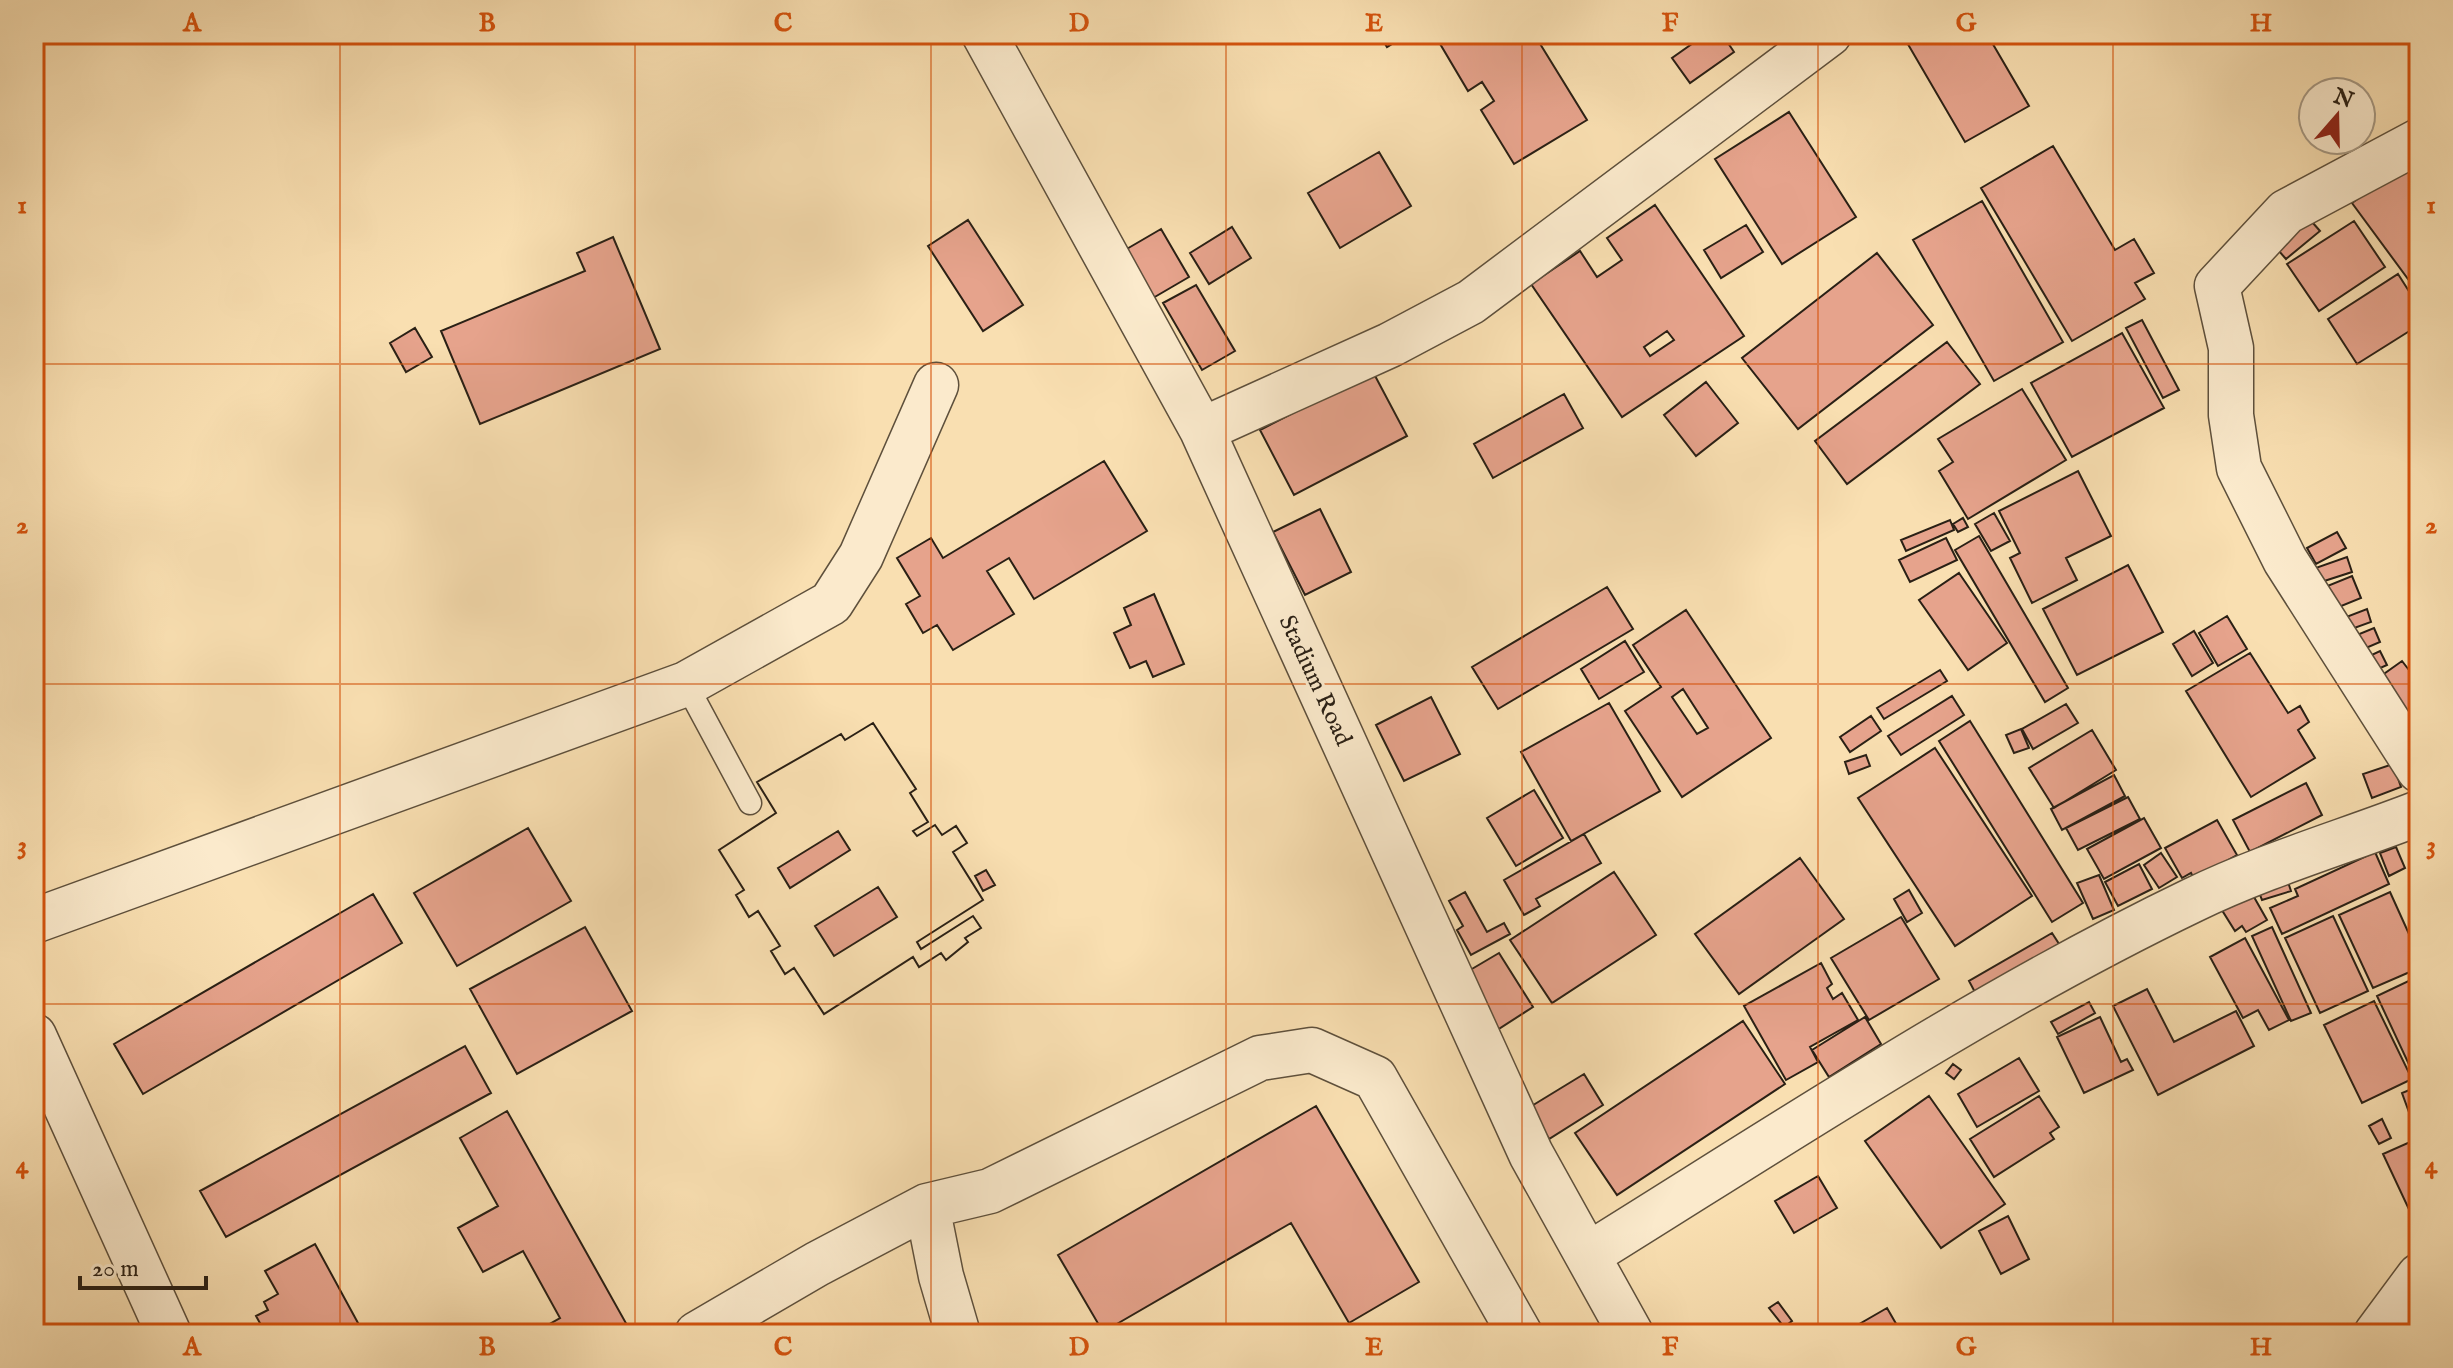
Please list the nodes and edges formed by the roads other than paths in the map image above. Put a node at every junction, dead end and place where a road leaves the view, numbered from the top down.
1 (984, 34) edge
2 (1829, 34) edge
3 (2419, 141) edge
4 (936, 385) dead end
5 (1202, 430) junction
6 (686, 684) junction
7 (2419, 770) edge
8 (750, 803) dead end
9 (2419, 813) edge
10 (34, 921) edge
11 (34, 1036) edge
12 (927, 1206) junction
13 (1588, 1255) junction
14 (2419, 1276) edge
15 (169, 1334) edge
16 (697, 1334) edge
17 (958, 1334) edge
18 (1520, 1334) edge
19 (1631, 1334) edge
20 (2376, 1334) edge

1 - 5 street, Stadium Road
2 - 5 street
3 - 7 street
4 - 6 street
5 - 13 street, Stadium Road
6 - 8 lane
6 - 10 street
9 - 13 street
11 - 15 street
12 - 16 street
12 - 17 street
12 - 18 street
13 - 19 street, Stadium Road
14 - 20 street

